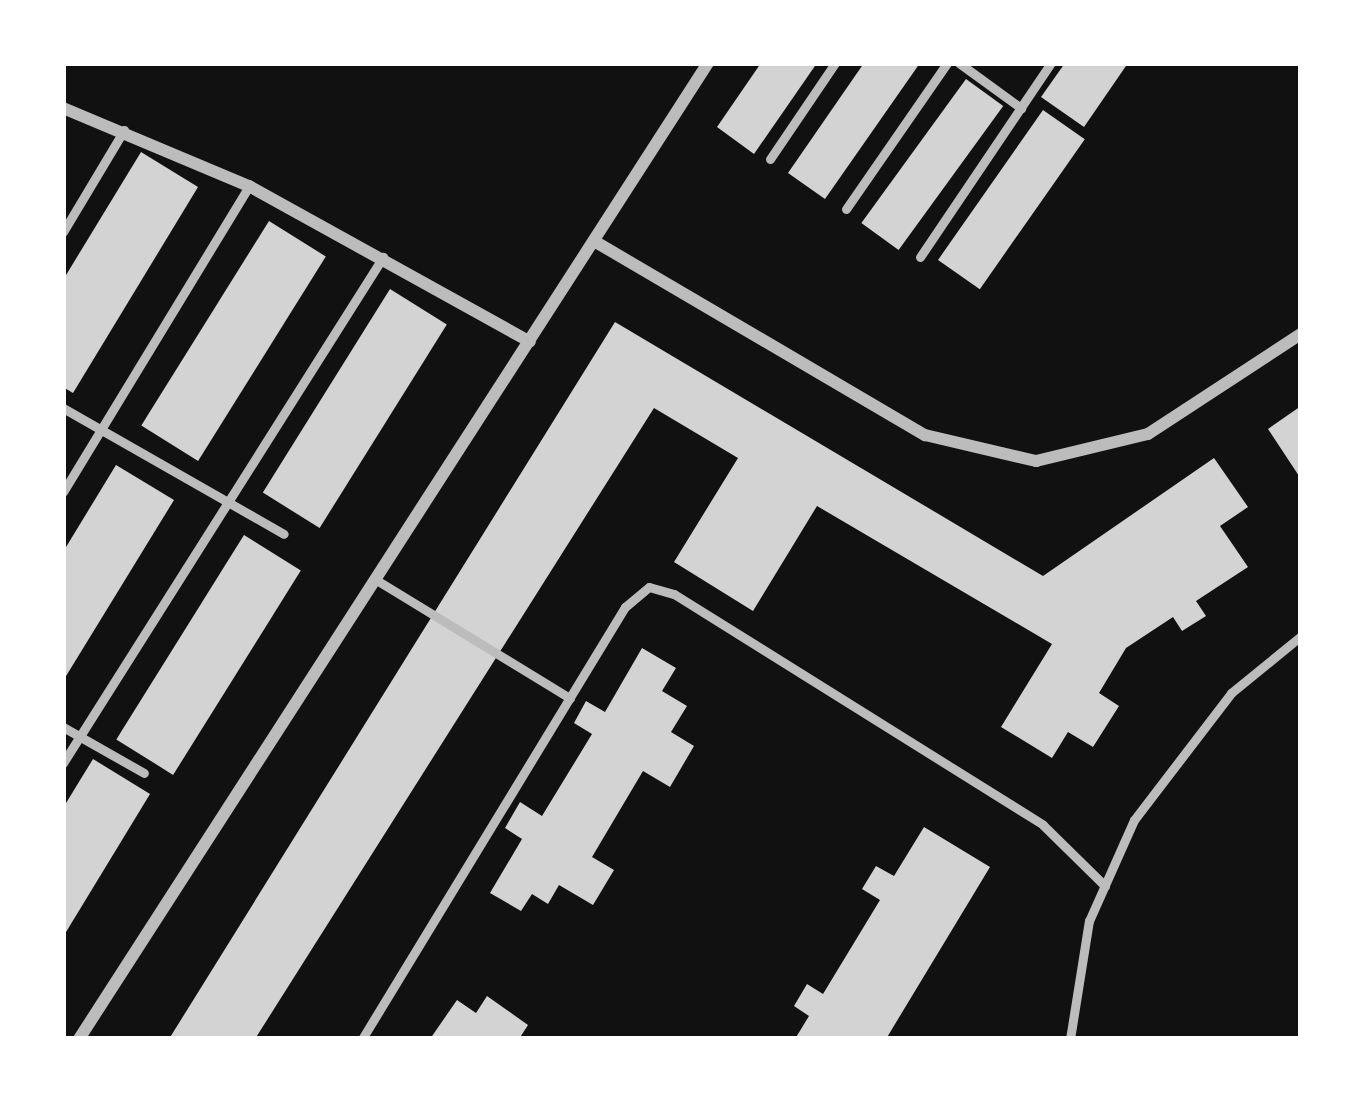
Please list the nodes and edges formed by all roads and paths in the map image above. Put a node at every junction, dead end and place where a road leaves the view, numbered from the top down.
1 (708, 63) edge
2 (835, 63) edge
3 (947, 63) edge
4 (958, 63) edge
5 (1051, 63) edge
6 (63, 108) edge
7 (1021, 108) junction
8 (124, 130) junction
9 (770, 159) dead end
10 (249, 186) junction
11 (846, 209) dead end
12 (63, 232) edge
13 (594, 241) junction
14 (383, 257) junction
15 (920, 257) dead end
16 (1301, 334) edge
17 (530, 342) junction
18 (63, 408) edge
19 (103, 431) junction
20 (63, 492) edge
21 (227, 502) junction
22 (284, 535) dead end
23 (379, 580) junction
24 (1301, 636) edge
25 (570, 698) junction
26 (63, 727) edge
27 (80, 736) junction
28 (63, 763) edge
29 (144, 773) dead end
30 (1105, 886) junction
31 (79, 1039) edge
32 (362, 1039) edge
33 (1070, 1039) edge

1 - 13 street
2 - 9 lane
3 - 11 lane
4 - 7 lane
5 - 7 lane
6 - 8 street
7 - 15 lane
8 - 10 street
8 - 12 lane
10 - 14 street
10 - 19 lane
13 - 16 street
13 - 17 street
14 - 17 street
14 - 21 lane
17 - 23 street
18 - 19 lane
19 - 20 lane
19 - 21 lane
21 - 22 lane
21 - 27 lane
23 - 25 lane
23 - 31 street
24 - 30 lane
25 - 30 lane
25 - 32 lane
26 - 27 lane
27 - 28 lane
27 - 29 lane
30 - 33 lane

